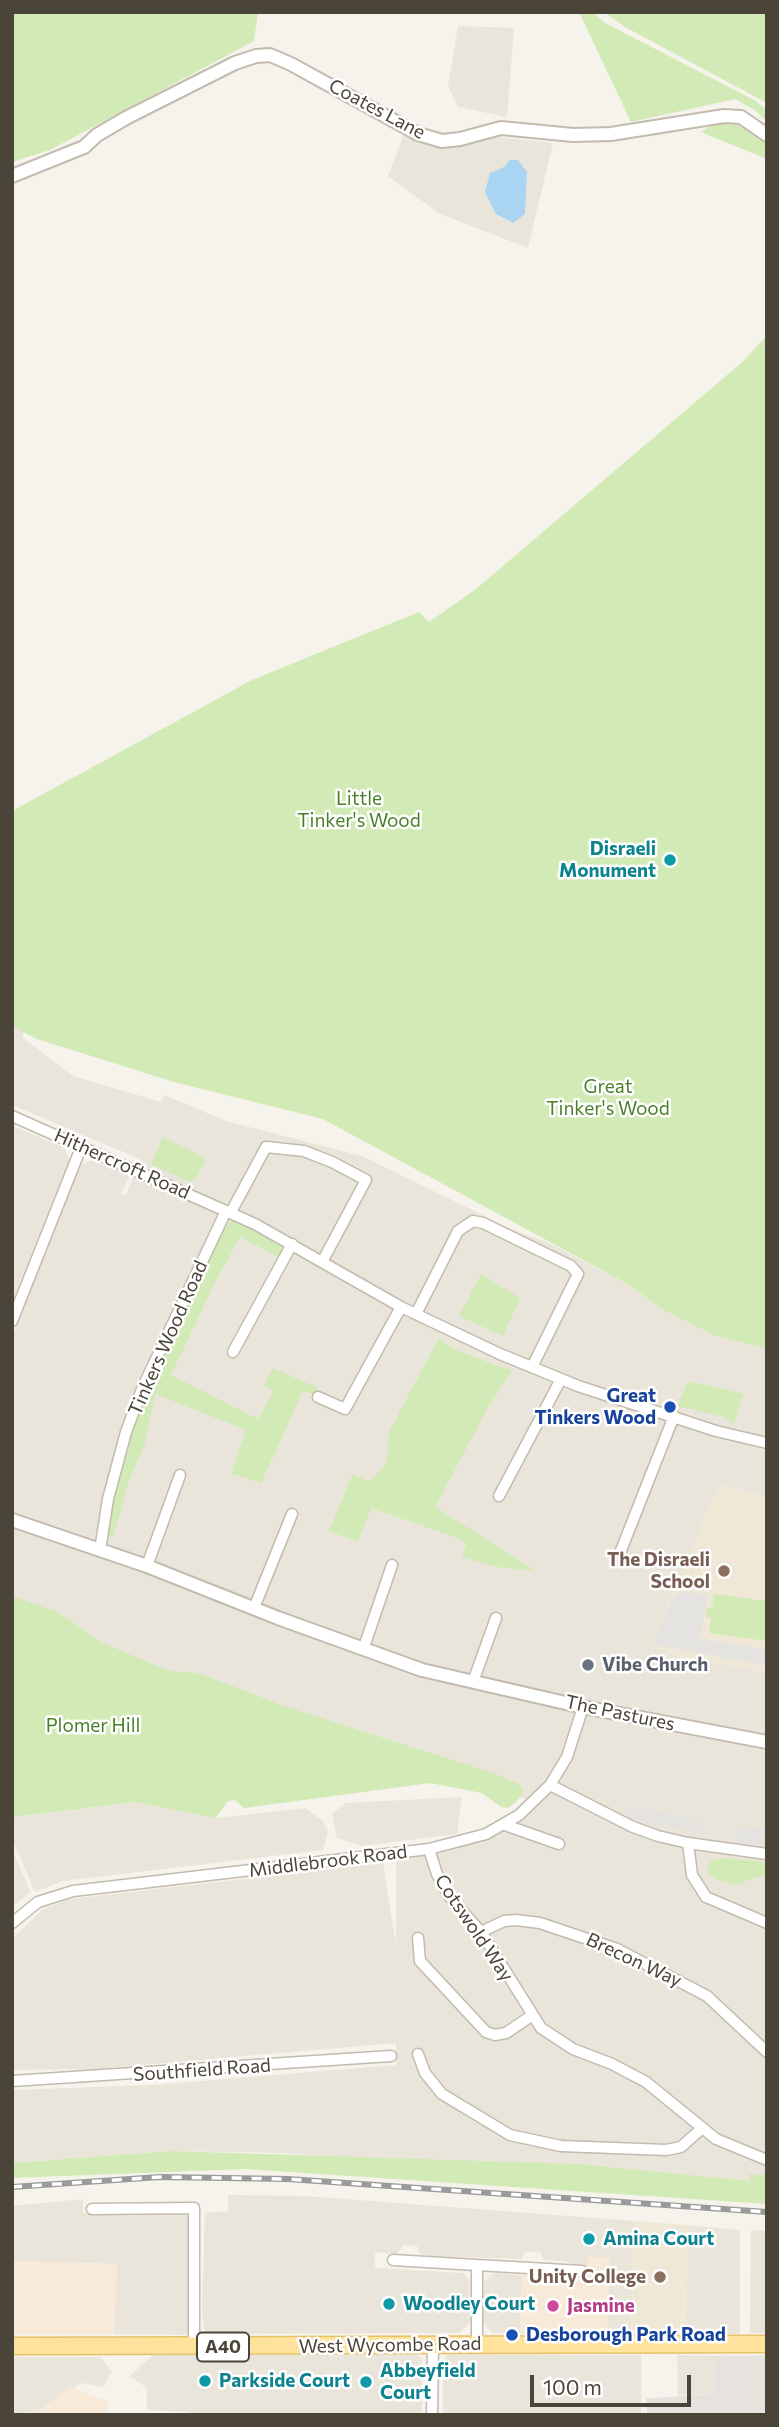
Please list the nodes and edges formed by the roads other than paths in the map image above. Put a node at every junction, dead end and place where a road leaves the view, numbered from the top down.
1 (767, 135) edge
2 (12, 176) edge
3 (12, 1116) edge
4 (82, 1145) junction
5 (229, 1212) junction
6 (292, 1244) junction
7 (322, 1262) junction
8 (401, 1307) junction
9 (416, 1314) junction
10 (12, 1321) edge
11 (233, 1352) dead end
12 (532, 1367) junction
13 (561, 1379) junction
14 (318, 1397) dead end
15 (674, 1416) junction
16 (767, 1443) edge
17 (180, 1475) dead end
18 (499, 1496) dead end
19 (292, 1514) dead end
20 (12, 1520) edge
21 (100, 1550) junction
22 (620, 1553) dead end
23 (392, 1565) dead end
24 (147, 1566) junction
25 (254, 1608) junction
26 (496, 1618) dead end
27 (364, 1647) junction
28 (474, 1679) junction
29 (583, 1707) junction
30 (767, 1742) edge
31 (550, 1785) junction
32 (505, 1825) junction
33 (688, 1843) junction
34 (559, 1844) dead end
35 (429, 1849) junction
36 (767, 1854) edge
37 (12, 1923) edge
38 (767, 1923) edge
39 (481, 1932) junction
40 (418, 1938) dead end
41 (531, 2016) junction
42 (767, 2052) edge
43 (418, 2054) dead end
44 (391, 2056) dead end
45 (12, 2081) edge
46 (700, 2130) junction
47 (767, 2160) edge
48 (92, 2209) dead end
49 (393, 2260) dead end
50 (477, 2265) junction
51 (582, 2271) dead end
52 (433, 2344) junction
53 (477, 2344) junction
54 (767, 2344) edge
55 (12, 2346) edge
56 (194, 2347) junction
57 (432, 2415) edge

1 - 2 street, Coates Lane
3 - 4 street, Hithercroft Road
4 - 5 street, Hithercroft Road
4 - 10 street
5 - 6 street, Hithercroft Road
5 - 7 street
5 - 21 street, Tinkers Wood Road
6 - 7 street, Hithercroft Road
6 - 11 street
7 - 8 street, Hithercroft Road
8 - 9 street, Hithercroft Road
8 - 14 street
9 - 12 street, Hithercroft Road
9 - 12 street
12 - 13 street, Hithercroft Road
13 - 15 street, Hithercroft Road
13 - 18 street
15 - 16 street, Hithercroft Road
15 - 22 street
17 - 24 street
19 - 25 street
20 - 21 street, The Pastures
21 - 24 street, The Pastures
23 - 27 street
24 - 25 street, The Pastures
25 - 27 street, The Pastures
26 - 28 street
27 - 28 street, The Pastures
28 - 29 street, The Pastures
29 - 30 street, The Pastures
29 - 31 street, Middlebrook Road
31 - 32 street, Middlebrook Road
31 - 33 street
32 - 34 street
32 - 35 street, Middlebrook Road
33 - 36 street
33 - 38 street
35 - 37 street, Middlebrook Road
35 - 39 street, Cotswold Way
39 - 41 street, Cotswold Way
39 - 42 street, Brecon Way
40 - 41 street
41 - 46 street, Cotswold Way
43 - 46 street
44 - 45 street, Southfield Road
46 - 47 street, Cotswold Way
48 - 56 street
49 - 50 street
50 - 51 street
50 - 53 street
52 - 53 main road, West Wycombe Road / A40
52 - 56 main road, West Wycombe Road / A40
52 - 57 street
53 - 54 main road, West Wycombe Road / A40
55 - 56 main road, West Wycombe Road / A40

